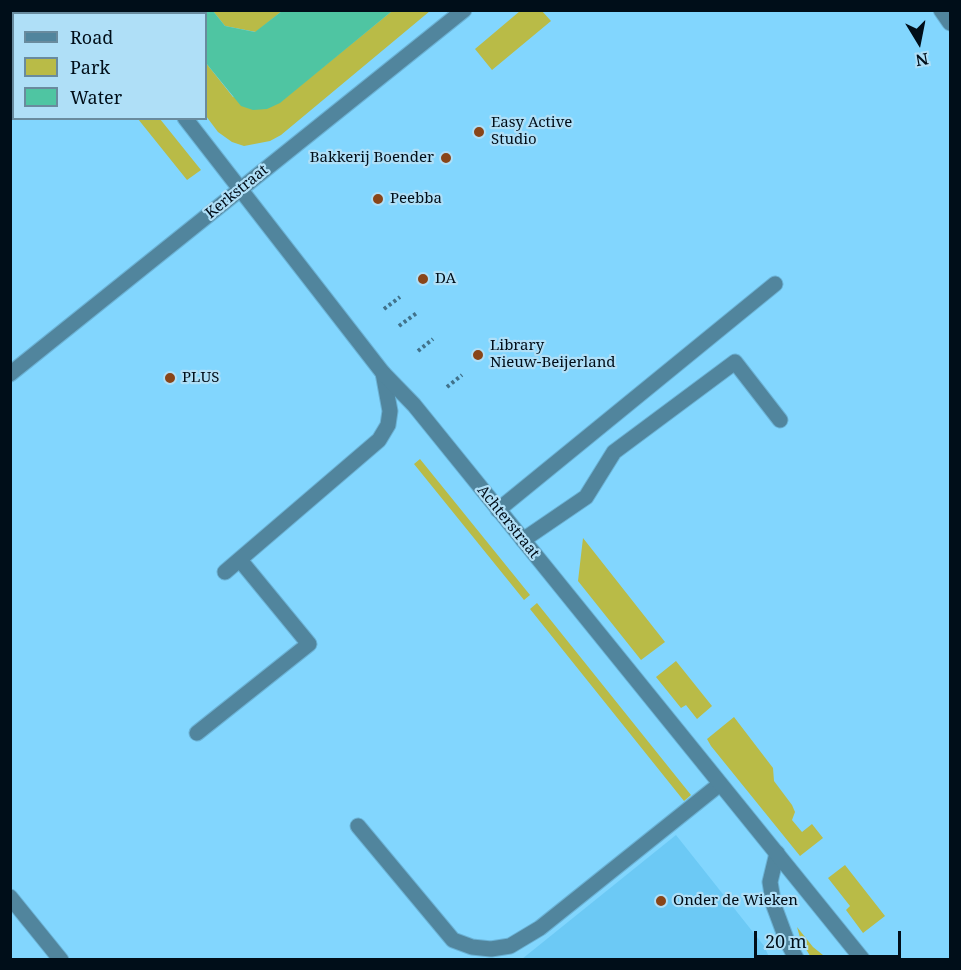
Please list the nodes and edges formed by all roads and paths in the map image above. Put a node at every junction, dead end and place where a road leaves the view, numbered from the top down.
1 (464, 10) edge
2 (941, 10) edge
3 (951, 23) edge
4 (187, 120) edge
5 (240, 190) junction
6 (775, 284) dead end
7 (400, 297) dead end
8 (384, 309) dead end
9 (418, 312) dead end
10 (399, 326) dead end
11 (433, 339) dead end
12 (418, 351) dead end
13 (383, 373) junction
14 (10, 374) edge
15 (462, 375) dead end
16 (447, 387) dead end
17 (780, 420) dead end
18 (498, 510) junction
19 (523, 540) junction
20 (240, 560) junction
21 (225, 572) dead end
22 (197, 733) dead end
23 (720, 784) junction
24 (358, 826) dead end
25 (777, 853) junction
26 (10, 897) edge
27 (61, 960) edge
28 (797, 960) edge
29 (863, 960) edge

1 - 5 street, Kerkstraat
2 - 3 street
4 - 5 street, Achterstraat
5 - 13 street, Achterstraat
5 - 14 street, Kerkstraat
6 - 18 street
7 - 8 path
9 - 10 path
11 - 12 path
13 - 18 street, Achterstraat
13 - 20 street
15 - 16 path
17 - 19 street
18 - 19 street, Achterstraat
19 - 23 street, Achterstraat
20 - 21 street
20 - 22 street
23 - 24 street
23 - 25 street, Achterstraat
25 - 28 street
25 - 29 street, Achterstraat
26 - 27 street

